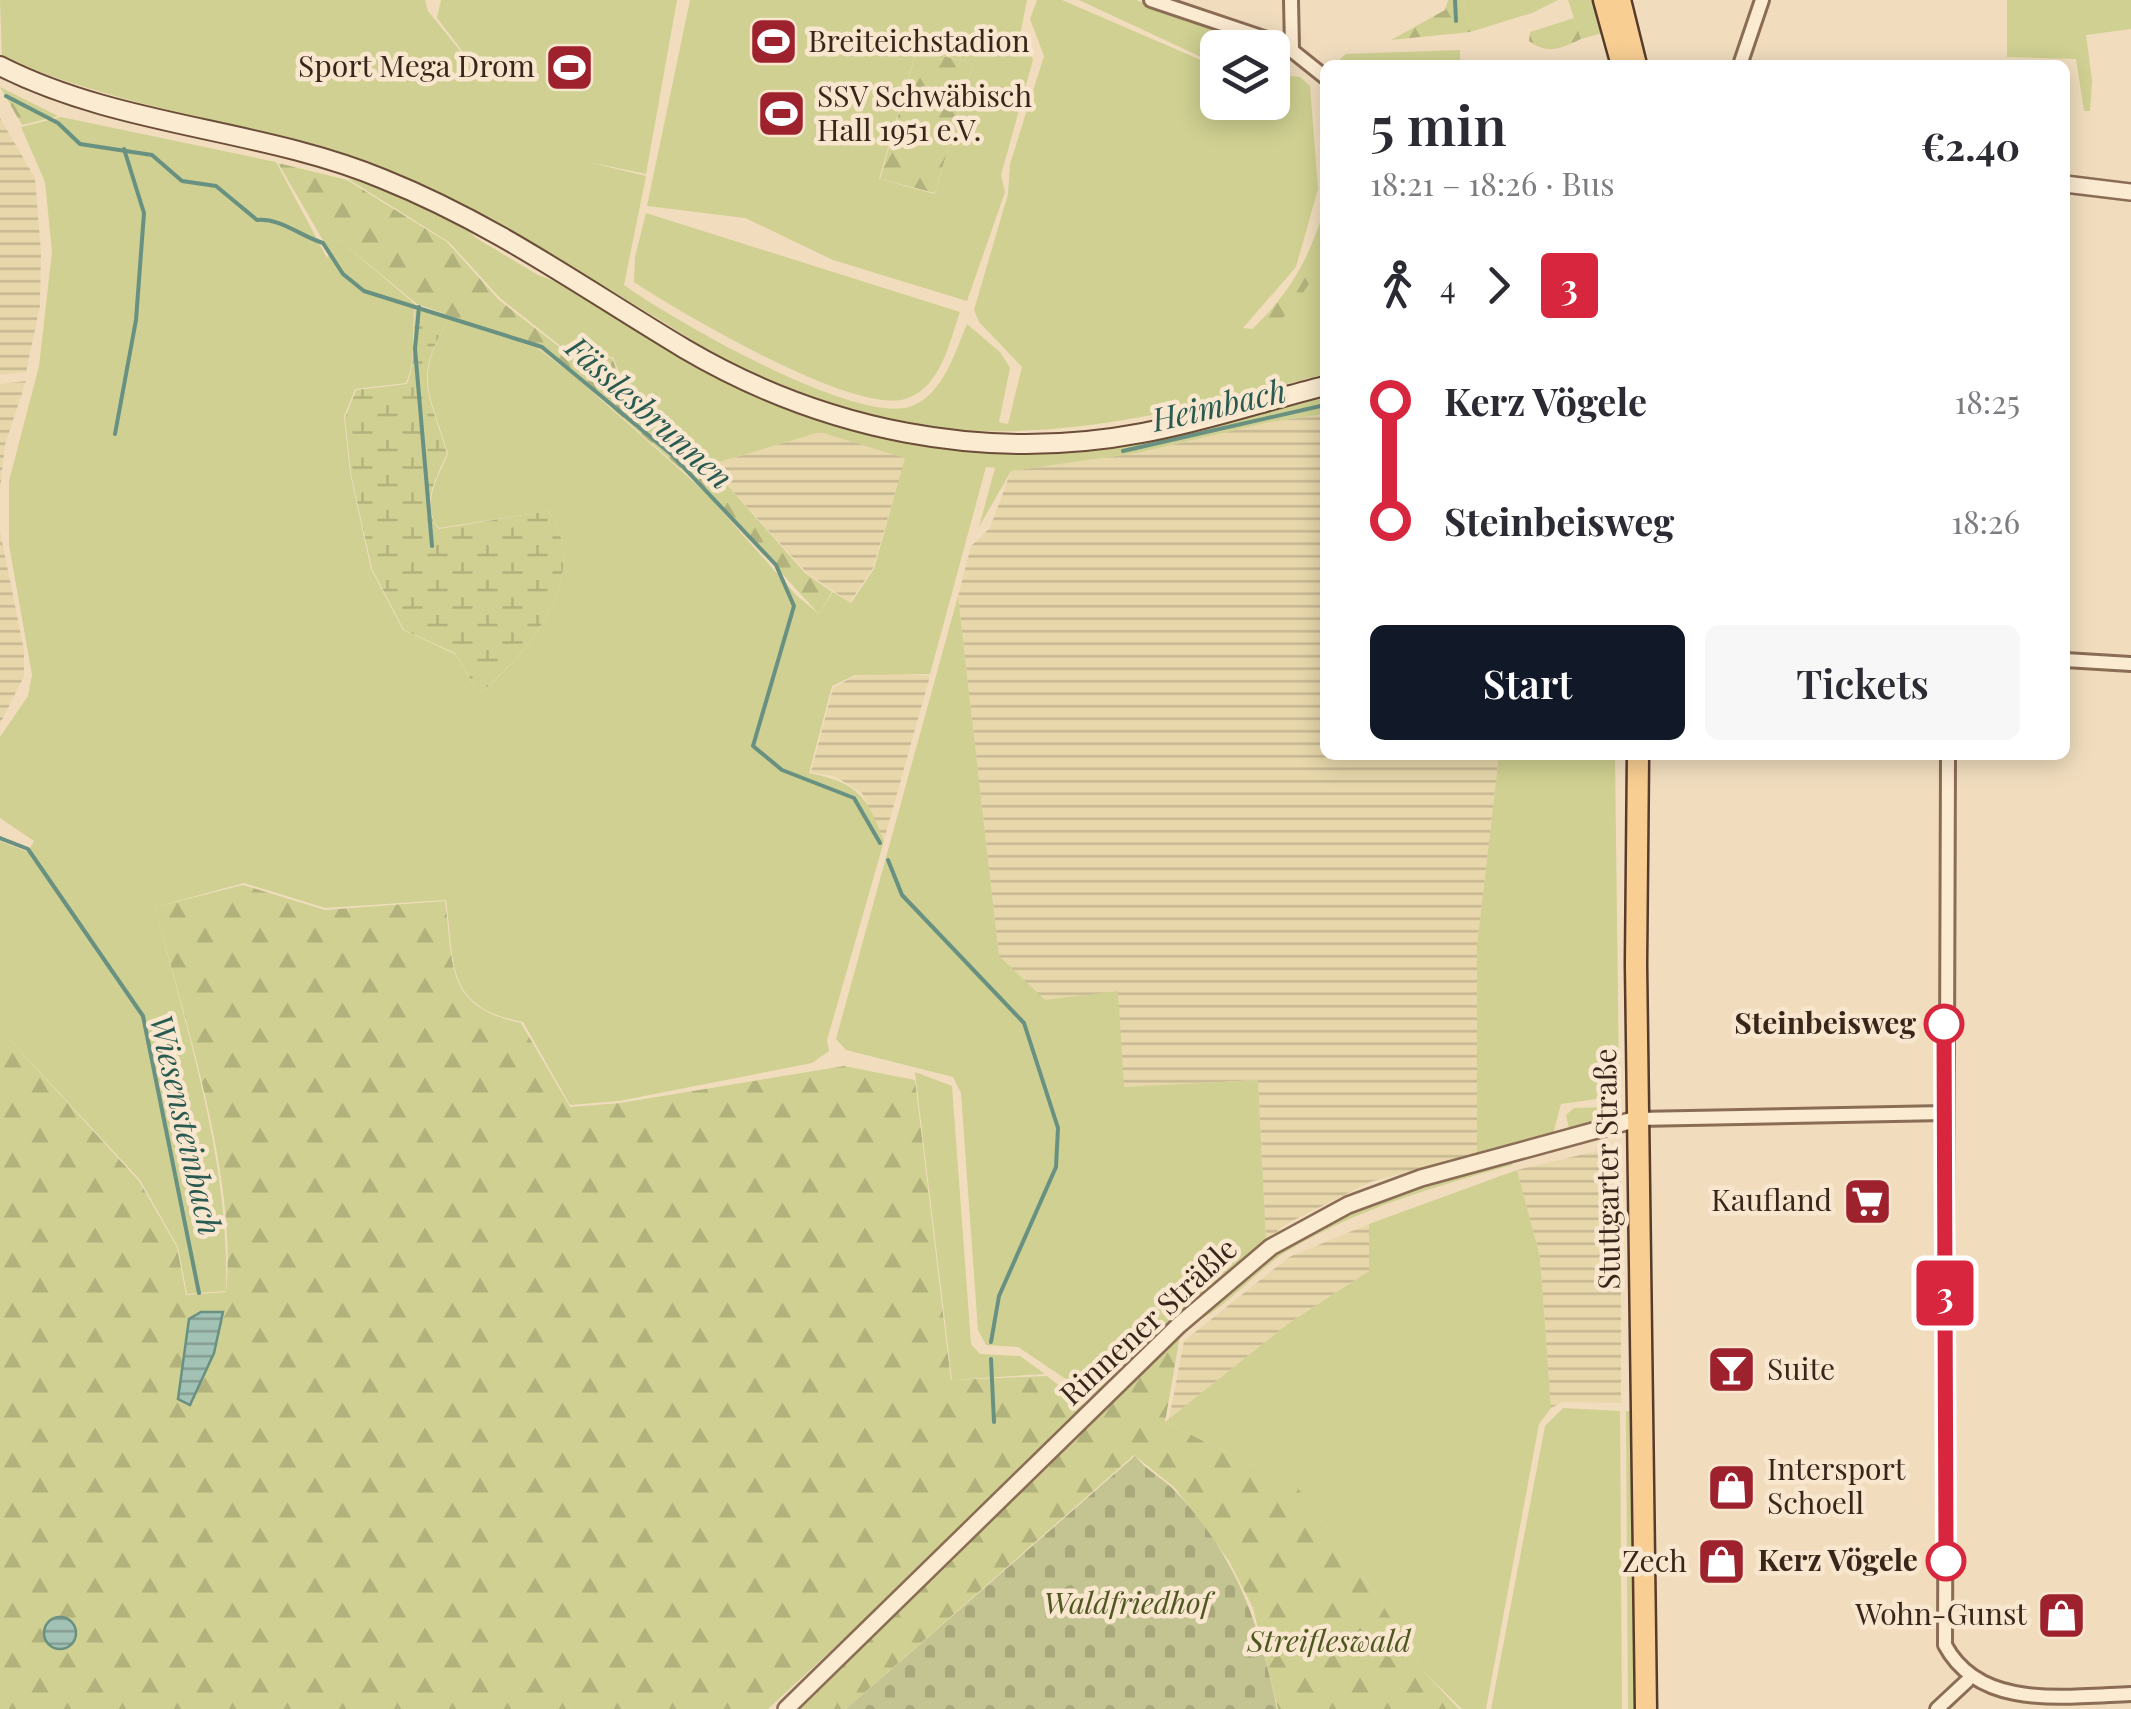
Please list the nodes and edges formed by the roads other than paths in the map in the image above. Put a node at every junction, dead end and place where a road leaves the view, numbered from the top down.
1 (1151, 0) edge
2 (1291, 0) edge
3 (1604, 0) edge
4 (1620, 0) edge
5 (1762, 0) edge
6 (1292, 48) junction
7 (1621, 60) edge
8 (1635, 60) edge
9 (1742, 60) edge
10 (0, 66) edge
11 (1320, 73) edge
12 (2070, 185) edge
13 (2131, 192) edge
14 (1320, 387) edge
15 (2070, 660) edge
16 (2131, 664) edge
17 (1636, 760) edge
18 (1948, 760) edge
19 (1945, 1113) junction
20 (1637, 1118) junction
21 (1967, 1681) junction
22 (2131, 1694) edge
23 (786, 1709) edge
24 (1646, 1709) edge
25 (1937, 1709) edge

1 - 6 street
2 - 6 street
3 - 7 main road
4 - 8 main road
5 - 9 street
6 - 11 street
10 - 14 main road
12 - 13 street
15 - 16 street
17 - 20 main road, Stuttgarter Straße
18 - 19 street
19 - 20 street
19 - 21 street
20 - 23 street, Rinnener Sträßle
20 - 24 main road, Stuttgarter Straße
21 - 22 street
21 - 25 street

